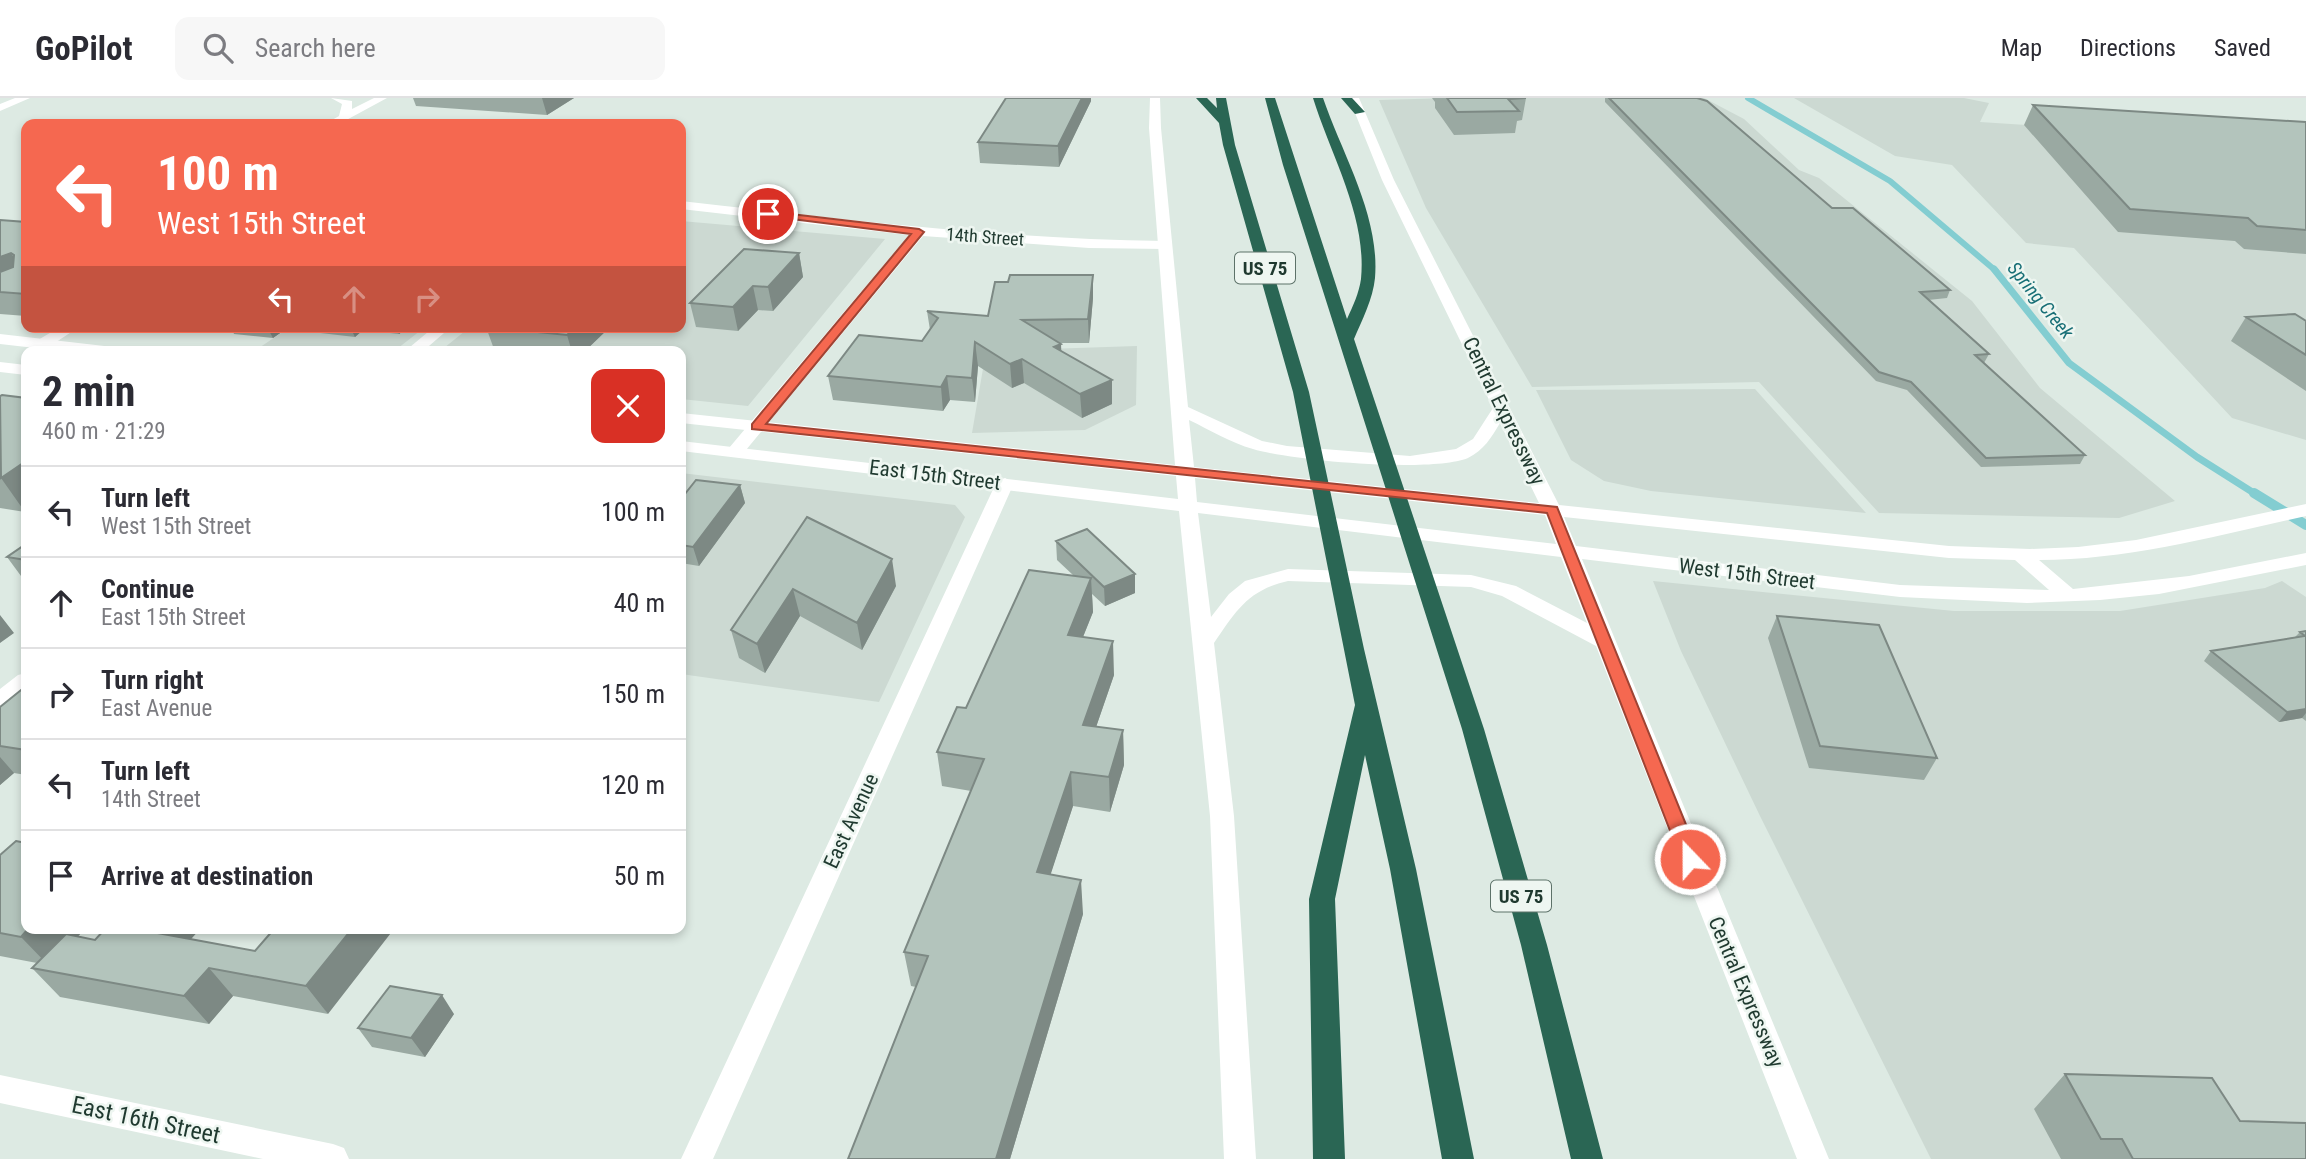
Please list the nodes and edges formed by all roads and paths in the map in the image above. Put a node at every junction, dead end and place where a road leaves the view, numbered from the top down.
1 (25, 98) edge
2 (336, 98) edge
3 (382, 98) edge
4 (1155, 98) edge
5 (1201, 98) edge
6 (1221, 98) edge
7 (1270, 98) edge
8 (1318, 98) edge
9 (1346, 98) edge
10 (1356, 105) edge
11 (0, 108) edge
12 (344, 117) junction
13 (340, 119) edge
14 (1223, 120) junction
15 (686, 206) edge
16 (919, 232) junction
17 (1165, 245) junction
18 (62, 333) edge
19 (436, 333) edge
20 (0, 338) edge
21 (1346, 339) junction
22 (44, 343) junction
23 (67, 346) edge
24 (420, 346) edge
25 (0, 367) edge
26 (21, 369) edge
27 (1502, 407) junction
28 (1179, 409) junction
29 (686, 419) edge
30 (757, 426) junction
31 (686, 447) edge
32 (736, 452) junction
33 (1186, 470) junction
34 (1005, 483) junction
35 (1368, 490) joint
36 (1188, 506) junction
37 (1552, 510) junction
38 (2306, 510) edge
39 (1570, 551) junction
40 (2022, 555) junction
41 (2306, 559) edge
42 (2068, 596) junction
43 (1204, 640) junction
44 (1604, 641) junction
45 (21, 684) edge
46 (0, 701) edge
47 (1365, 702) junction
48 (0, 1089) edge
49 (333, 1159) edge
50 (697, 1159) edge
51 (1240, 1159) edge
52 (1329, 1159) edge
53 (1458, 1159) edge
54 (1587, 1159) edge
55 (1813, 1159) edge

1 - 11 main road
2 - 12 main road
3 - 12 main road
4 - 17 main road
5 - 14 highway
6 - 14 highway, US 75
7 - 21 highway, US 75
8 - 21 highway
9 - 10 highway
10 - 27 main road, Central Expressway
12 - 13 main road
14 - 47 highway, US 75
15 - 16 main road, 14th Street
16 - 17 main road, 14th Street
16 - 30 main road
17 - 28 main road
18 - 22 main road
19 - 24 main road
20 - 22 main road
21 - 54 highway, US 75
22 - 23 main road
25 - 26 main road
27 - 28 main road
27 - 37 main road, Central Expressway
28 - 33 main road
29 - 30 main road, East 15th Street
30 - 32 main road
30 - 33 main road, East 15th Street
31 - 32 main road, East 15th Street
32 - 34 main road, East 15th Street
33 - 35 main road, East 15th Street
33 - 36 main road
34 - 36 main road, East 15th Street
34 - 50 main road, East Avenue
35 - 37 main road, West 15th Street
36 - 39 main road, West 15th Street
36 - 43 main road
37 - 39 main road, Central Expressway
37 - 40 main road, West 15th Street
38 - 40 main road, West 15th Street
39 - 42 main road, West 15th Street
39 - 44 main road, Central Expressway
40 - 42 main road
41 - 42 main road, West 15th Street
43 - 44 main road
43 - 51 main road
44 - 55 main road, Central Expressway
45 - 46 main road
47 - 52 highway
47 - 53 highway, US 75
48 - 49 main road, East 16th Street

